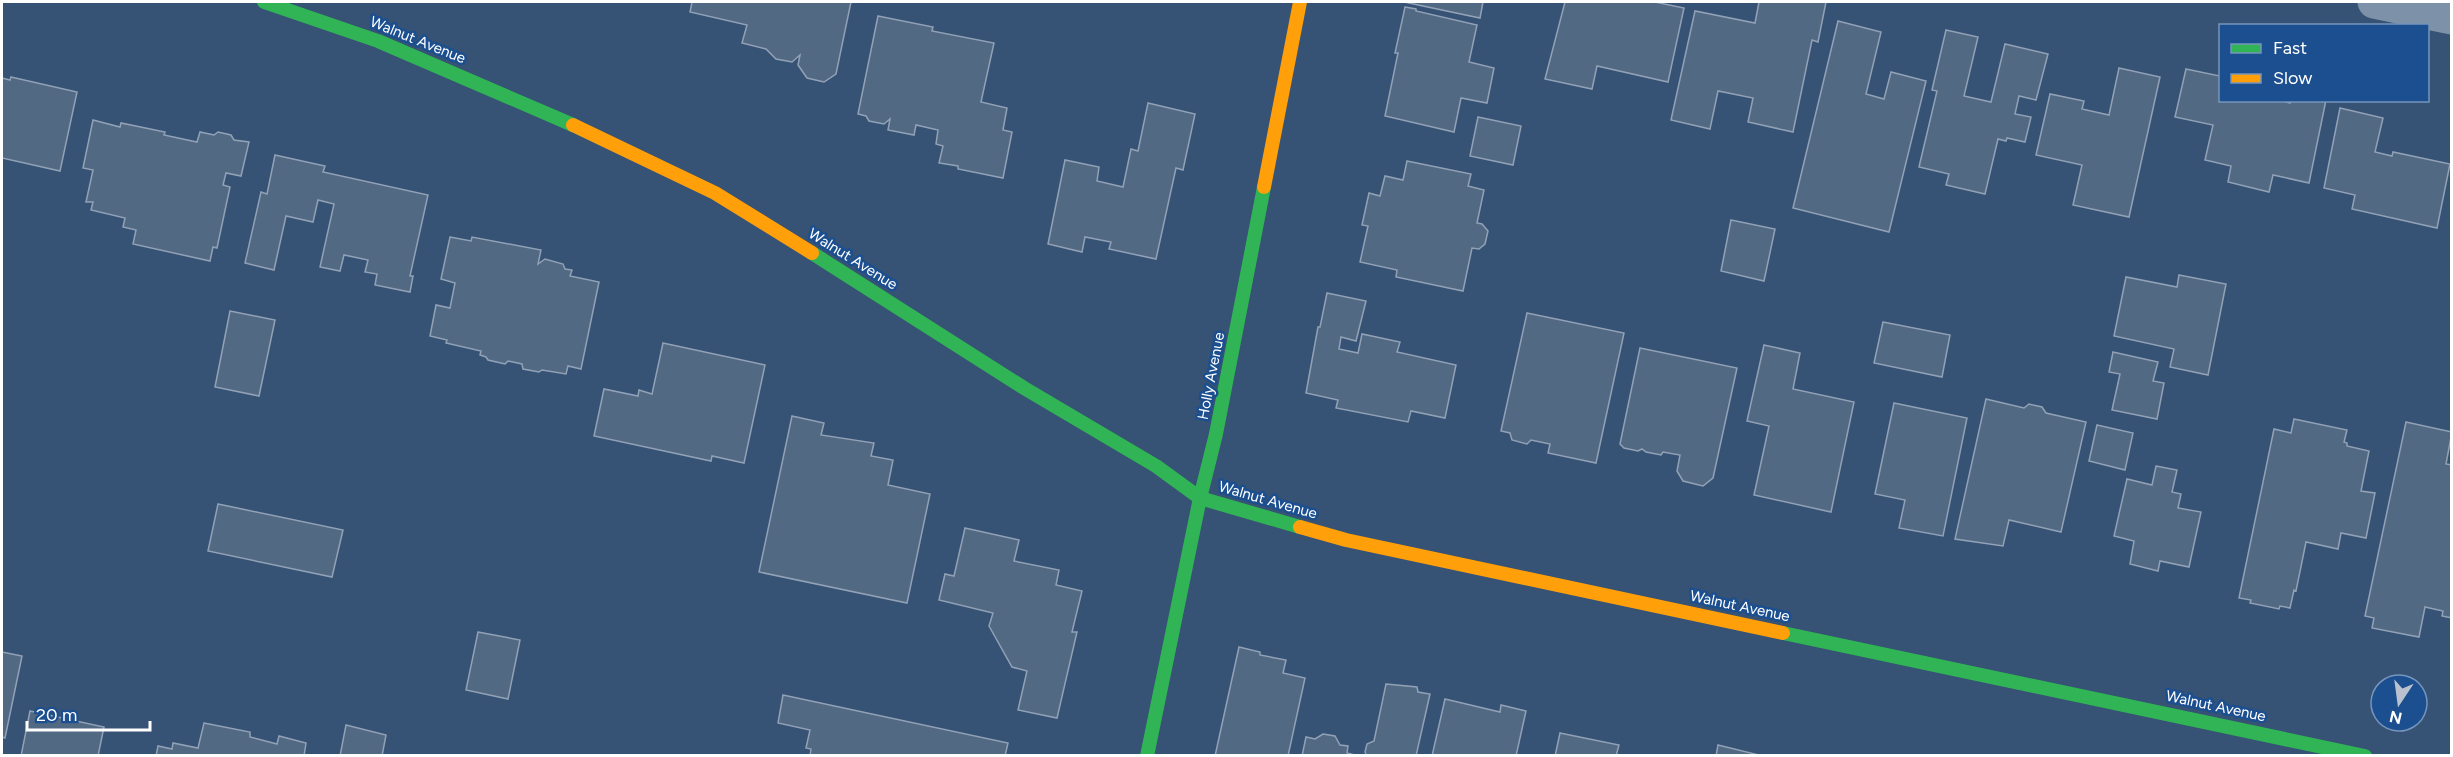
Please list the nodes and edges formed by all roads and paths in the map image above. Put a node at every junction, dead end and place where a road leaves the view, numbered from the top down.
1 (264, 2) edge
2 (1300, 2) edge
3 (2374, 2) edge
4 (2451, 18) edge
5 (1200, 498) junction
6 (1147, 756) edge
7 (2365, 756) edge

1 - 5 street, Walnut Avenue
2 - 5 street, Holly Avenue
3 - 4 street
5 - 6 street, Holly Avenue
5 - 7 street, Walnut Avenue

